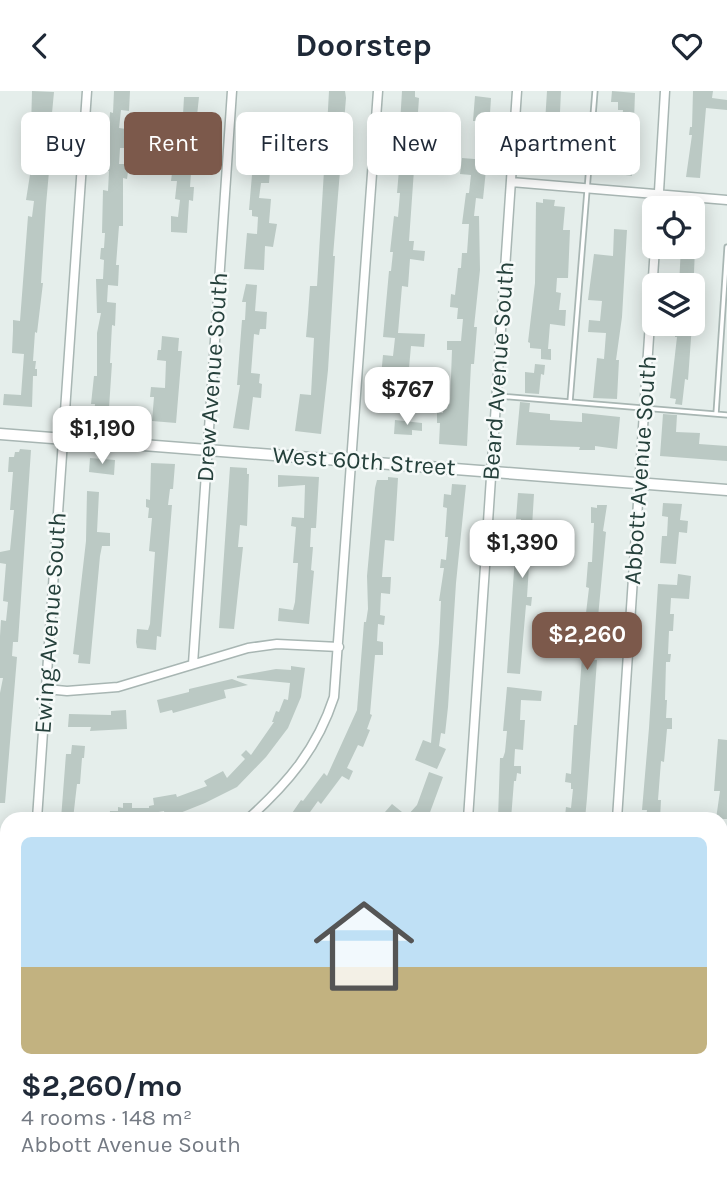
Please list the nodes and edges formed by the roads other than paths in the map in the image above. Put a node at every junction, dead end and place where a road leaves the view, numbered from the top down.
1 (87, 91) edge
2 (232, 91) edge
3 (378, 91) edge
4 (517, 91) edge
5 (595, 91) edge
6 (665, 91) edge
7 (511, 183) junction
8 (587, 190) junction
9 (659, 195) junction
10 (727, 200) edge
11 (727, 247) edge
12 (654, 259) edge
13 (496, 395) junction
14 (570, 402) junction
15 (644, 407) junction
16 (716, 414) junction
17 (727, 415) edge
18 (0, 434) edge
19 (63, 439) junction
20 (207, 450) junction
21 (352, 461) junction
22 (492, 471) junction
23 (639, 483) junction
24 (727, 490) edge
25 (339, 647) junction
26 (193, 664) junction
27 (46, 689) junction
28 (37, 812) edge
29 (255, 812) edge
30 (468, 812) edge
31 (617, 812) edge

1 - 19 street, Ewing Avenue South
2 - 20 street, Drew Avenue South
3 - 21 street
4 - 7 street, Beard Avenue South
5 - 8 lane
6 - 9 street
7 - 8 street
7 - 13 street, Beard Avenue South
8 - 9 street
8 - 14 lane
9 - 10 street
11 - 16 lane
12 - 15 street, Abbott Avenue South
13 - 14 lane
13 - 22 street, Beard Avenue South
14 - 15 lane
15 - 16 lane
15 - 23 street, Abbott Avenue South
16 - 17 lane
18 - 19 street, West 60th Street
19 - 20 street, West 60th Street
19 - 27 street, Ewing Avenue South
20 - 21 street, West 60th Street
20 - 26 street, Drew Avenue South
21 - 22 street, West 60th Street
21 - 25 street
22 - 23 street, West 60th Street
22 - 30 street, Beard Avenue South
23 - 24 street, West 60th Street
23 - 31 street, Abbott Avenue South
25 - 26 street
25 - 29 street
26 - 27 street
27 - 28 street, Ewing Avenue South

